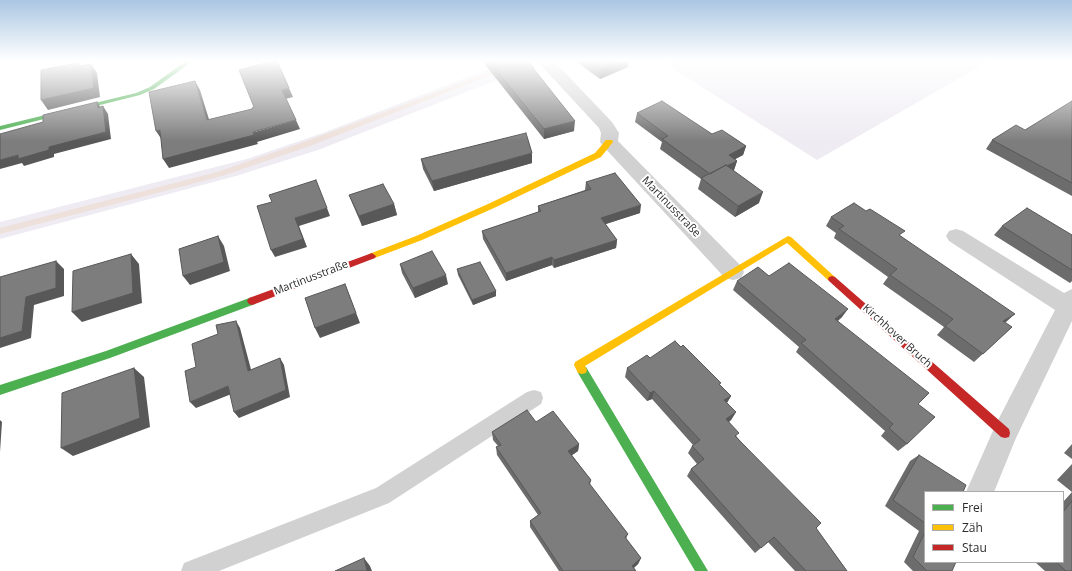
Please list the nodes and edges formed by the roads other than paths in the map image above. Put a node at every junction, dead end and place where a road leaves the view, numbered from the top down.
1 (153, 88) edge
2 (570, 88) edge
3 (0, 128) edge
4 (609, 142) junction
5 (956, 236) dead end
6 (733, 272) junction
7 (1070, 303) edge
8 (0, 390) edge
9 (534, 398) dead end
10 (1005, 433) junction
11 (980, 491) edge
12 (192, 571) edge
13 (702, 571) edge

1 - 3 street
2 - 4 street, Martinusstraße
4 - 6 street, Martinusstraße
4 - 8 street, Martinusstraße
5 - 7 street
6 - 10 street, Kirchhover Bruch
6 - 13 street
7 - 10 street
9 - 12 lane
10 - 11 street

